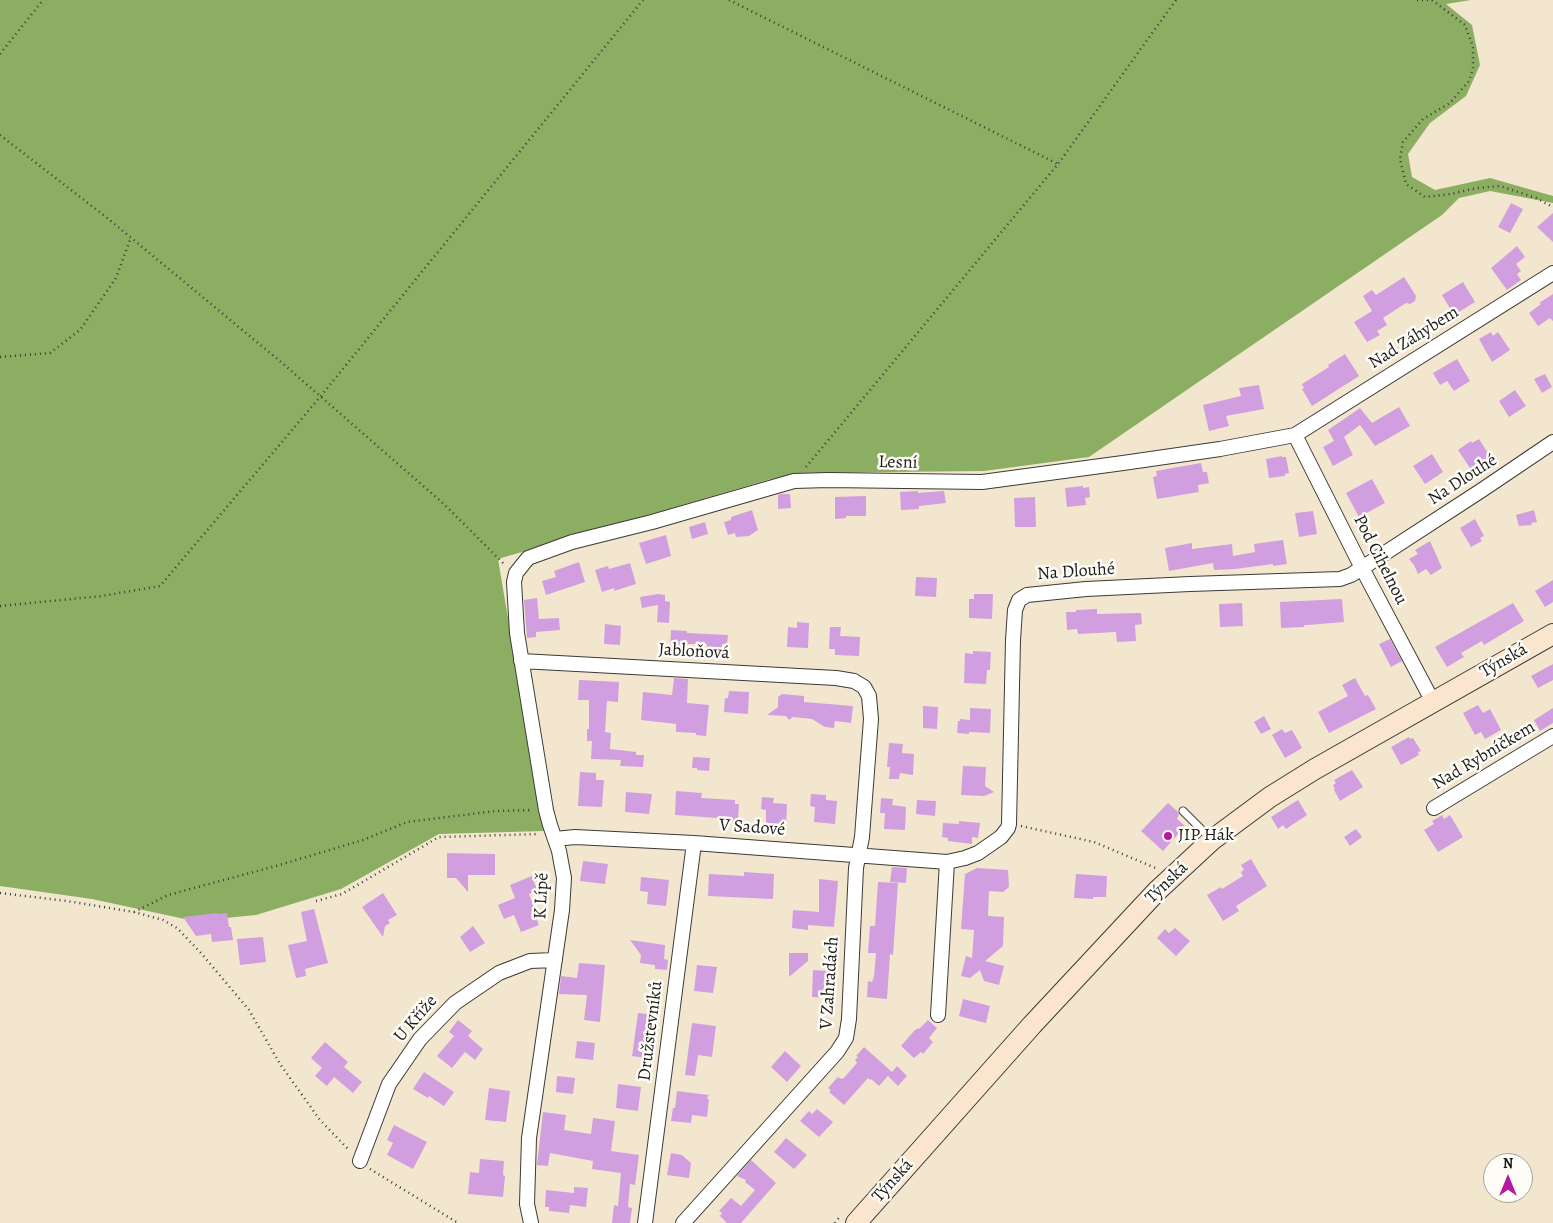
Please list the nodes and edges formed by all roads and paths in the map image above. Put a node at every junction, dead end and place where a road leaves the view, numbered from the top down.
1 (43, 0) edge
2 (643, 0) edge
3 (729, 0) edge
4 (1176, 0) edge
5 (1417, 0) edge
6 (1433, 0) edge
7 (0, 54) edge
8 (0, 135) edge
9 (1058, 164) junction
10 (1553, 207) edge
11 (130, 237) junction
12 (1553, 273) edge
13 (0, 357) edge
14 (320, 397) junction
15 (1295, 435) junction
16 (1553, 442) edge
17 (794, 482) junction
18 (1362, 568) junction
19 (516, 573) junction
20 (0, 606) edge
21 (1553, 634) edge
22 (520, 662) junction
23 (864, 687) joint
24 (1433, 702) junction
25 (1553, 736) edge
26 (1434, 808) dead end
27 (546, 810) junction
28 (1183, 811) dead end
29 (1009, 824) junction
30 (554, 837) junction
31 (1212, 840) junction
32 (694, 843) junction
33 (858, 855) junction
34 (947, 862) junction
35 (1160, 870) dead end
36 (0, 893) edge
37 (316, 901) dead end
38 (134, 912) junction
39 (555, 960) junction
40 (938, 1015) dead end
41 (360, 1162) junction
42 (458, 1223) edge
43 (531, 1223) edge
44 (644, 1223) edge
45 (683, 1223) edge
46 (856, 1223) edge

1 - 7 path
2 - 14 path
3 - 9 path
4 - 9 path
5 - 6 path
6 - 10 path
8 - 11 path
9 - 17 path
11 - 13 path
11 - 14 path
12 - 15 street, Nad Záhybem
14 - 19 path
14 - 20 path
15 - 17 street, Lesní
15 - 18 street, Pod Cihelnou
16 - 18 street, Na Dlouhé
17 - 19 street, Lesní
18 - 24 street, Pod Cihelnou
18 - 29 street, Na Dlouhé
19 - 22 street, K Lípě
21 - 24 main road, Týnská
22 - 23 street, Jabloňová
22 - 27 street, K Lípě
23 - 33 street, V Zahradách
24 - 31 main road, Týnská
25 - 26 street, Nad Rybníčkem
27 - 30 street, K Lípě
27 - 38 path
28 - 31 lane
29 - 34 street
29 - 35 path
30 - 32 street, V Sadové
30 - 37 path
30 - 39 street, K Lípě
31 - 46 main road, Týnská
32 - 33 street, V Sadové
32 - 44 street, Družstevníků
33 - 34 street, V Sadové
33 - 45 street, V Zahradách
34 - 40 street
36 - 38 path
38 - 41 path
39 - 41 street, U Kříže
39 - 43 street, K Lípě
41 - 42 path

